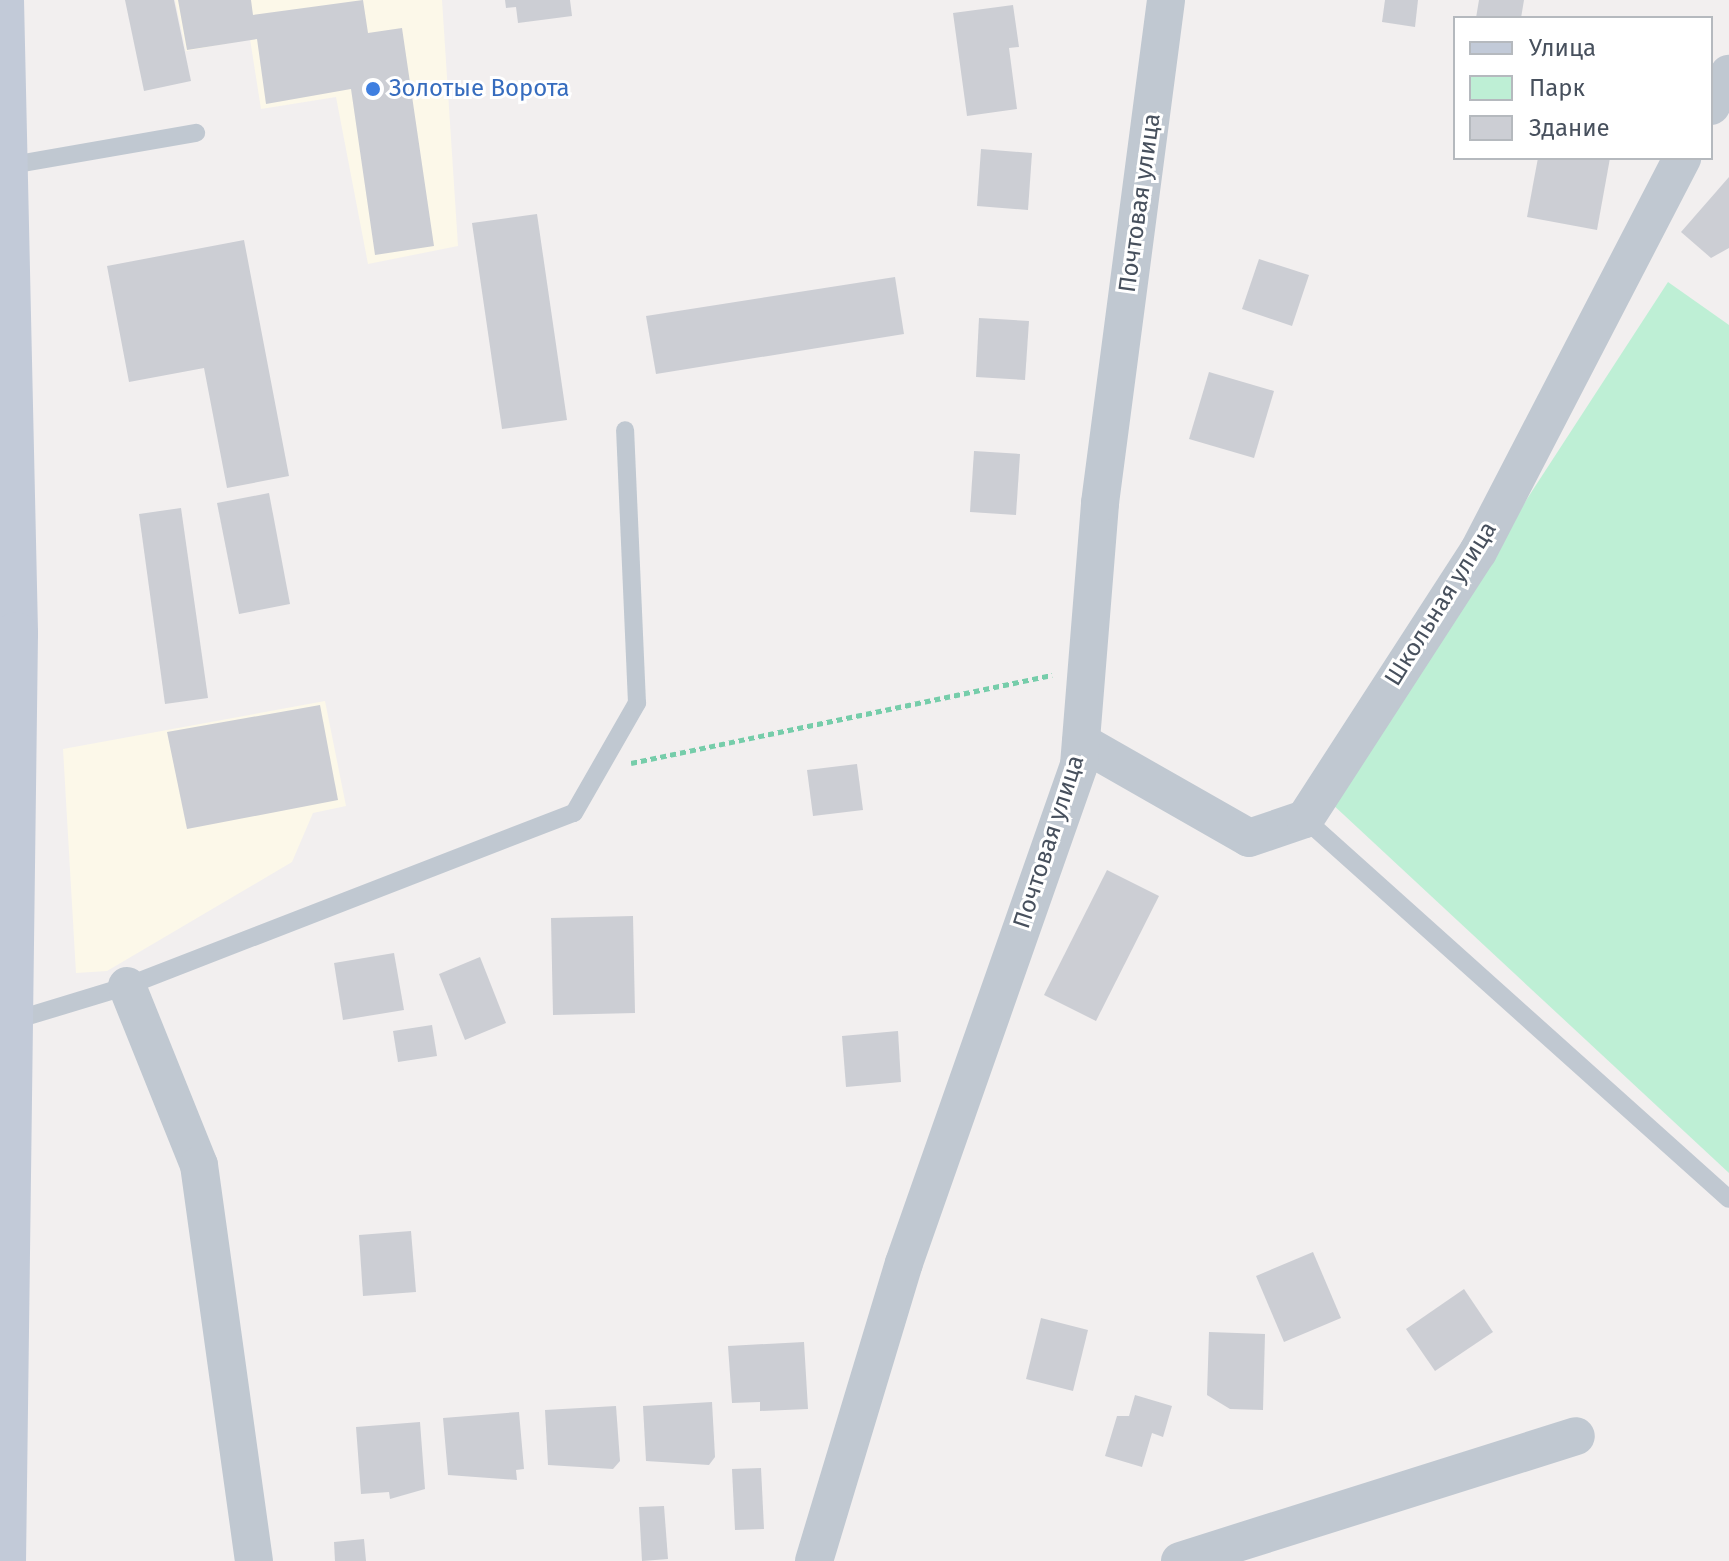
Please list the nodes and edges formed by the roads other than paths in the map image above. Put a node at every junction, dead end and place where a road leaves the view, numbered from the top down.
1 (2, 0) edge
2 (1166, 0) edge
3 (1729, 74) edge
4 (1713, 102) edge
5 (196, 133) dead end
6 (1681, 160) edge
7 (3, 167) junction
8 (7, 387) edge
9 (625, 430) dead end
10 (1081, 742) junction
11 (1305, 819) junction
12 (5, 930) edge
13 (127, 986) junction
14 (12, 1021) junction
15 (2, 1193) edge
16 (1729, 1199) edge
17 (1576, 1436) dead end
18 (4, 1561) edge
19 (254, 1561) edge
20 (814, 1561) edge
21 (1180, 1561) edge

1 - 7 main road
2 - 10 street, Почтовая улица
3 - 4 street
5 - 7 lane
6 - 11 street, Школьная улица
7 - 8 main road
8 - 12 main road
9 - 13 lane
10 - 11 street
10 - 20 street, Почтовая улица
11 - 16 lane
12 - 14 main road
13 - 14 lane
13 - 19 street
14 - 15 main road
15 - 18 main road
17 - 21 street

